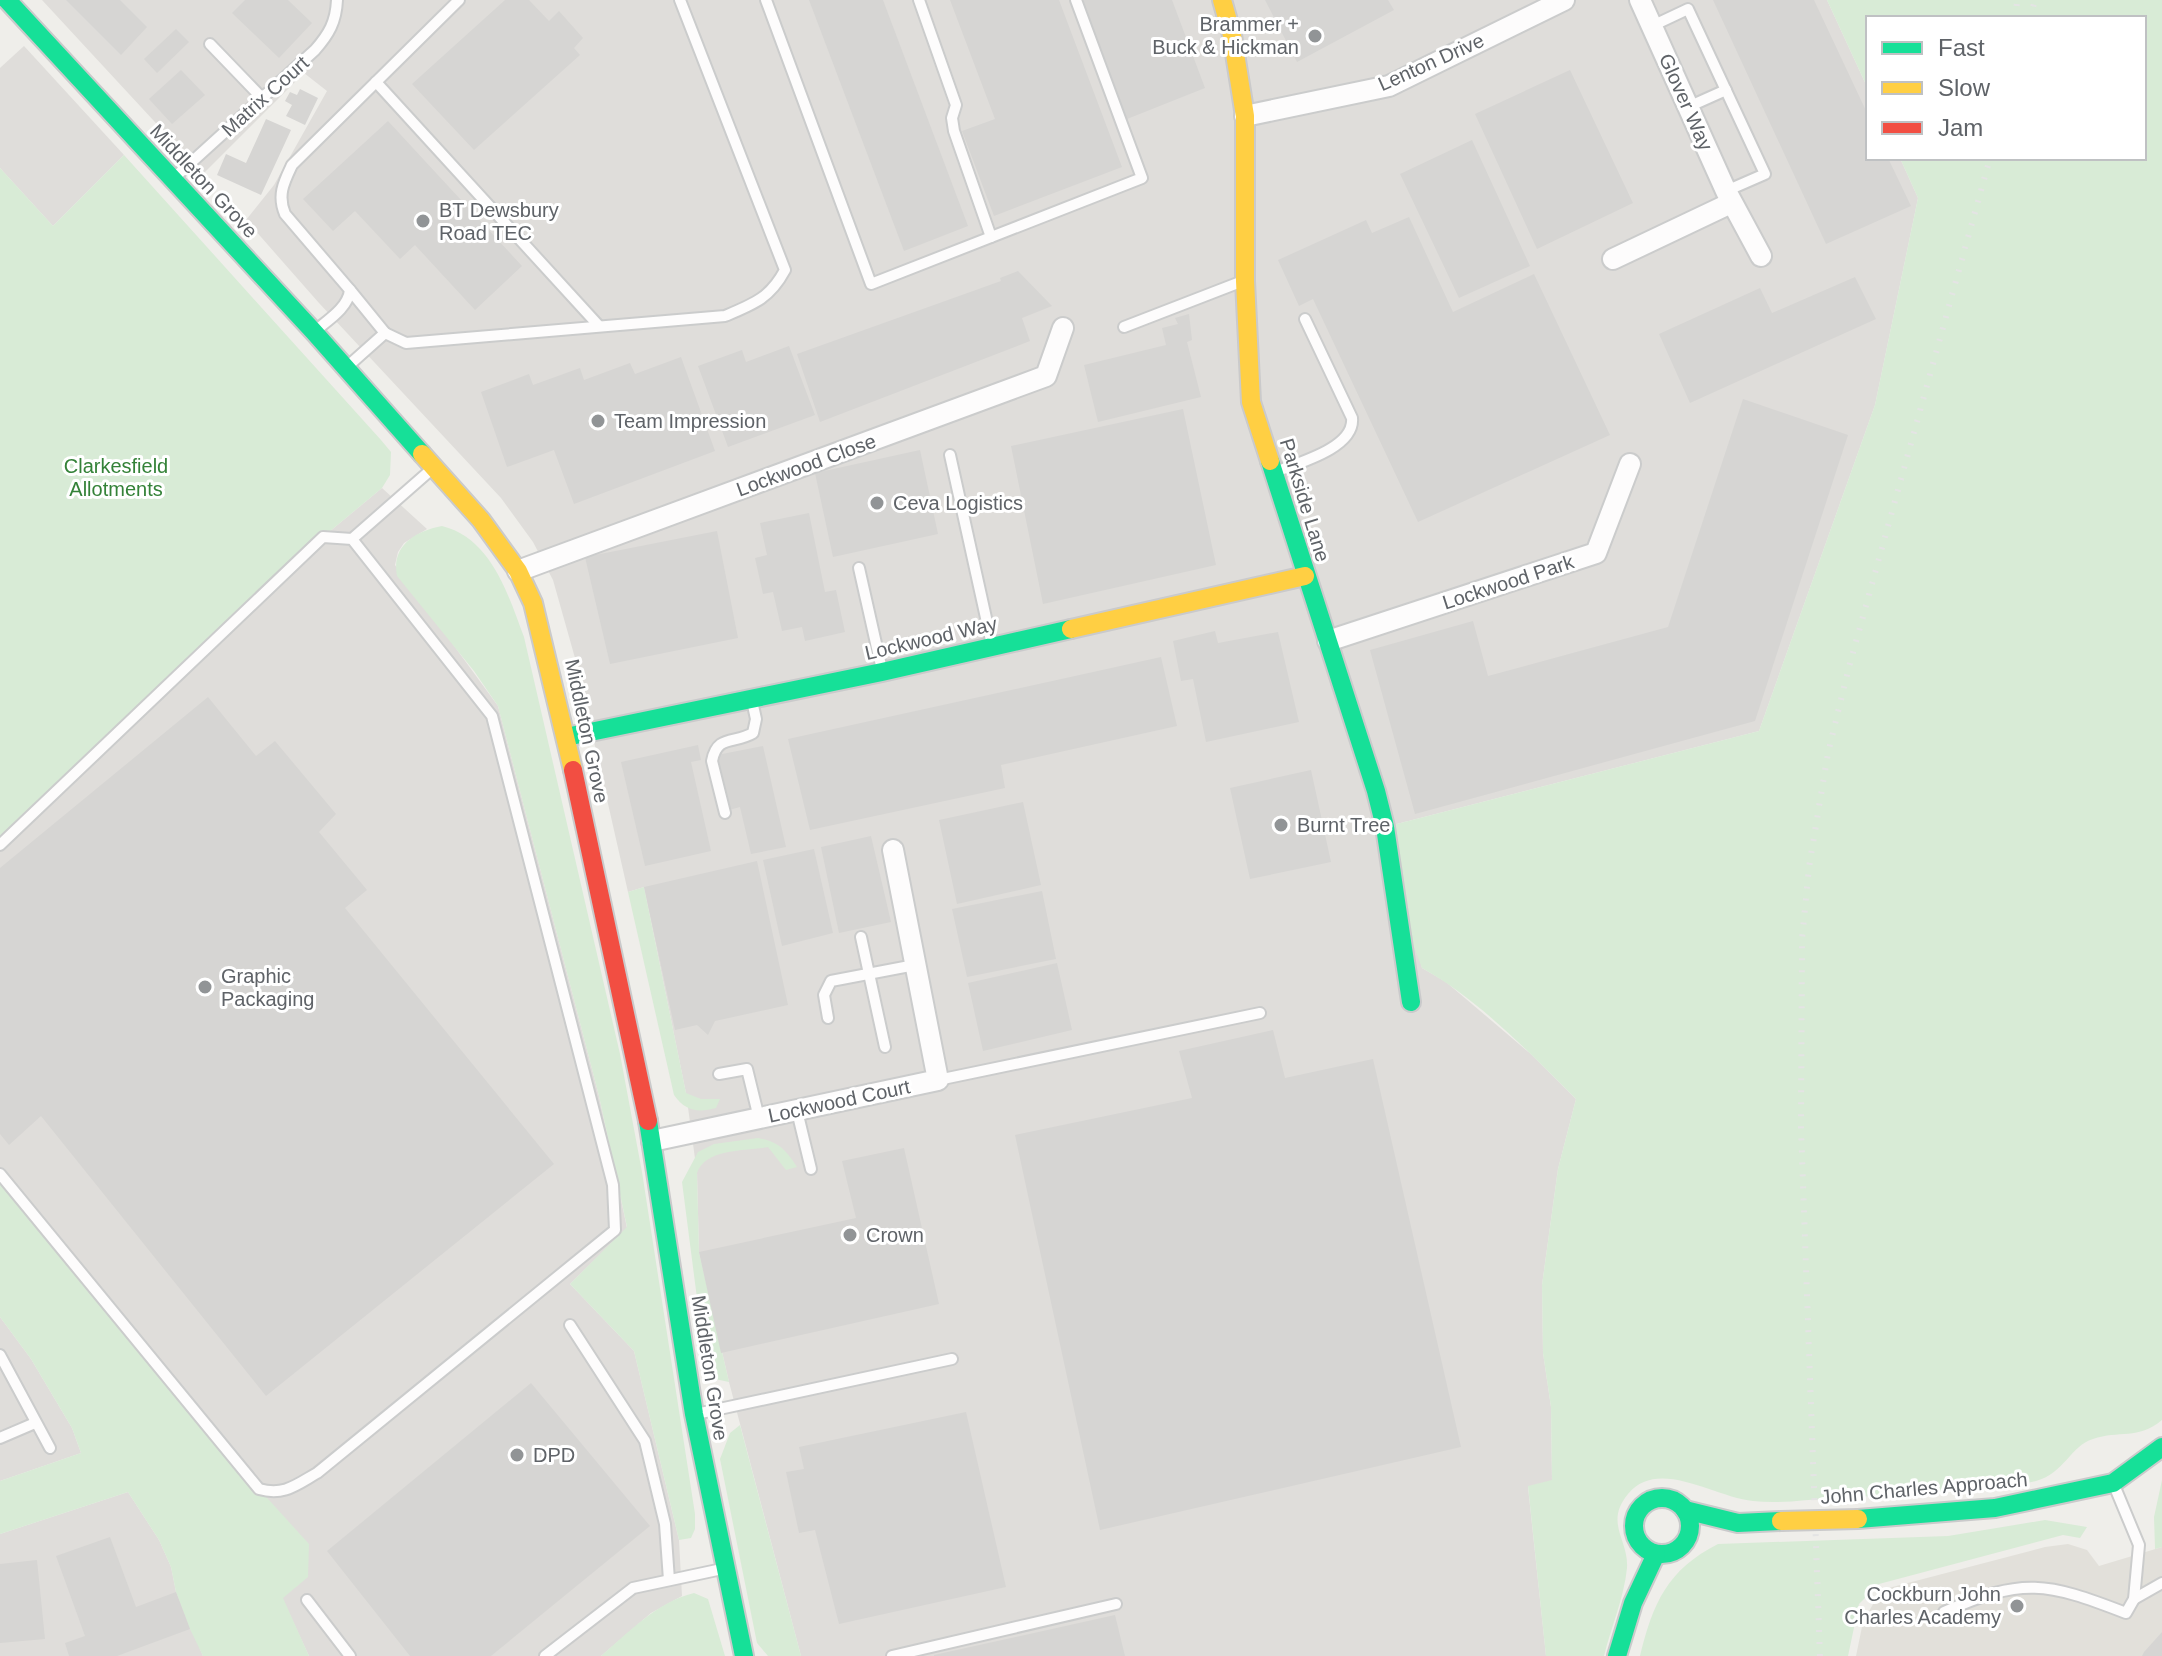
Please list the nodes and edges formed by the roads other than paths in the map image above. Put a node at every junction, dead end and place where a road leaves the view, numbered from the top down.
1 (7, 0) edge
2 (337, 0) edge
3 (459, 0) edge
4 (680, 0) edge
5 (766, 0) edge
6 (919, 0) edge
7 (1076, 0) edge
8 (1222, 0) edge
9 (1564, 0) edge
10 (1640, 0) edge
11 (1652, 26) junction
12 (210, 44) dead end
13 (376, 82) junction
14 (1726, 90) junction
15 (262, 98) junction
16 (1688, 107) junction
17 (1245, 116) junction
18 (173, 180) junction
19 (1729, 197) junction
20 (991, 237) junction
21 (1761, 256) dead end
22 (1613, 259) dead end
23 (1245, 281) junction
24 (350, 290) junction
25 (1305, 319) dead end
26 (599, 326) junction
27 (1124, 327) dead end
28 (1063, 328) dead end
29 (314, 332) junction
30 (385, 333) junction
31 (345, 369) junction
32 (950, 455) dead end
33 (1630, 464) dead end
34 (434, 467) junction
35 (1273, 473) junction
36 (352, 539) junction
37 (859, 568) dead end
38 (518, 571) junction
39 (1305, 576) junction
40 (1328, 641) junction
41 (992, 647) junction
42 (882, 672) junction
43 (751, 699) junction
44 (566, 737) junction
45 (725, 813) dead end
46 (0, 845) edge
47 (893, 850) dead end
48 (861, 937) dead end
49 (915, 965) junction
50 (869, 973) junction
51 (1411, 1002) dead end
52 (1260, 1013) dead end
53 (828, 1018) dead end
54 (885, 1047) dead end
55 (719, 1074) dead end
56 (938, 1080) junction
57 (797, 1111) junction
58 (759, 1118) junction
59 (652, 1141) junction
60 (811, 1169) dead end
61 (0, 1174) edge
62 (570, 1325) dead end
63 (0, 1355) edge
64 (952, 1359) dead end
65 (694, 1414) junction
66 (35, 1423) junction
67 (0, 1438) edge
68 (2162, 1447) edge
69 (50, 1448) dead end
70 (2113, 1483) junction
71 (1685, 1510) junction
72 (1738, 1523) junction
73 (1686, 1542) junction
74 (1656, 1554) junction
75 (724, 1568) junction
76 (669, 1580) junction
77 (2162, 1583) edge
78 (2134, 1599) junction
79 (307, 1600) dead end
80 (1116, 1604) dead end
81 (1944, 1612) dead end
82 (350, 1656) edge
83 (545, 1656) edge
84 (744, 1656) edge
85 (892, 1656) edge
86 (1617, 1656) edge

1 - 18 street, Middleton Grove
2 - 15 lane, Matrix Court
3 - 13 lane
4 - 26 lane
5 - 20 lane
6 - 20 lane
7 - 20 lane
8 - 17 street, Parkside Lane
9 - 17 street, Lenton Drive
10 - 11 street, Glover Way
11 - 14 lane
11 - 16 street, Glover Way
12 - 15 lane
13 - 24 lane
13 - 26 lane
14 - 16 lane
14 - 19 lane
15 - 18 lane, Matrix Court
16 - 19 street, Glover Way
17 - 23 street, Parkside Lane
18 - 29 street, Middleton Grove
19 - 21 street, Glover Way
19 - 22 street
23 - 27 lane
23 - 35 street, Parkside Lane
24 - 29 lane
24 - 30 lane
25 - 35 lane
26 - 30 lane
28 - 38 street, Lockwood Close
29 - 31 street, Middleton Grove
30 - 31 lane
31 - 34 street, Middleton Grove
32 - 41 lane
33 - 40 street, Lockwood Park
34 - 36 lane
34 - 38 street, Middleton Grove
35 - 39 street, Parkside Lane
36 - 46 lane
36 - 61 lane
37 - 42 lane
38 - 44 street, Middleton Grove
39 - 40 street, Parkside Lane
39 - 41 street, Lockwood Way
40 - 51 street, Parkside Lane
41 - 42 street, Lockwood Way
42 - 43 street, Lockwood Way
43 - 44 street, Lockwood Way
43 - 45 lane
44 - 59 street, Middleton Grove
47 - 49 street, Lockwood Court
48 - 50 lane
49 - 50 lane
49 - 56 street, Lockwood Court
50 - 53 lane
50 - 54 lane
52 - 56 lane
55 - 58 lane
56 - 57 street, Lockwood Court
57 - 58 street, Lockwood Court
57 - 60 lane
58 - 59 street, Lockwood Court
59 - 65 street, Middleton Grove
62 - 76 lane
63 - 66 lane
64 - 65 lane
65 - 75 street, Middleton Grove
66 - 67 lane
66 - 69 lane
68 - 70 street
70 - 72 street, John Charles Approach, bridge
70 - 78 lane
71 - 72 street, John Charles Approach
71 - 73 street
71 - 74 street, John Charles Approach
72 - 73 street, John Charles Approach
73 - 74 street, John Charles Approach
74 - 86 street
75 - 76 lane
75 - 84 street, Middleton Grove
76 - 83 lane
77 - 78 lane
78 - 81 lane
79 - 82 lane
80 - 85 lane

